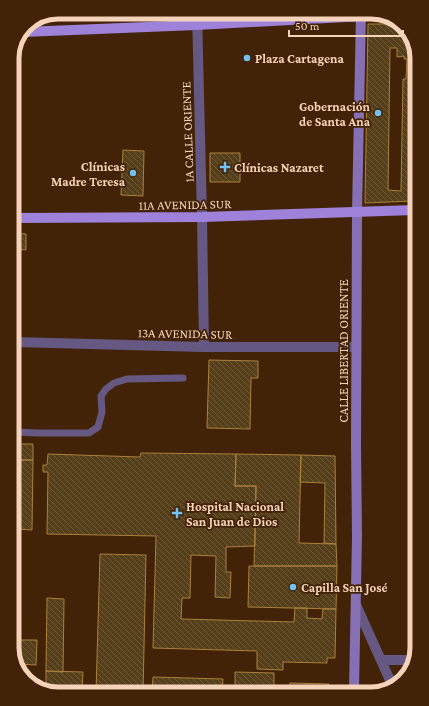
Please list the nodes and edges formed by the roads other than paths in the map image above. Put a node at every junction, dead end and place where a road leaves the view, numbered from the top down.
1 (196, 19) edge
2 (286, 19) edge
3 (361, 19) edge
4 (196, 25) junction
5 (29, 32) edge
6 (410, 210) edge
7 (357, 212) junction
8 (202, 217) junction
9 (19, 218) edge
10 (19, 342) edge
11 (204, 346) junction
12 (356, 347) junction
13 (183, 378) dead end
14 (19, 432) edge
15 (356, 607) junction
16 (381, 660) junction
17 (408, 660) edge
18 (391, 681) edge
19 (354, 687) edge

1 - 4 street, 1A CALLE ORIENTE
2 - 4 main road
3 - 7 main road, CALLE LIBERTAD ORIENTE
4 - 5 main road
4 - 8 street, 1A CALLE ORIENTE
6 - 7 main road, 11A AVENIDA SUR
7 - 8 main road, 11A AVENIDA SUR
7 - 12 main road, CALLE LIBERTAD ORIENTE
8 - 9 main road, 11A AVENIDA SUR
8 - 11 street, 1A CALLE ORIENTE
10 - 11 street, 13A AVENIDA SUR
11 - 12 street, 13A AVENIDA SUR
12 - 15 main road, CALLE LIBERTAD ORIENTE
13 - 14 lane
15 - 16 street
15 - 19 main road, CALLE LIBERTAD ORIENTE
16 - 17 street
16 - 18 street

